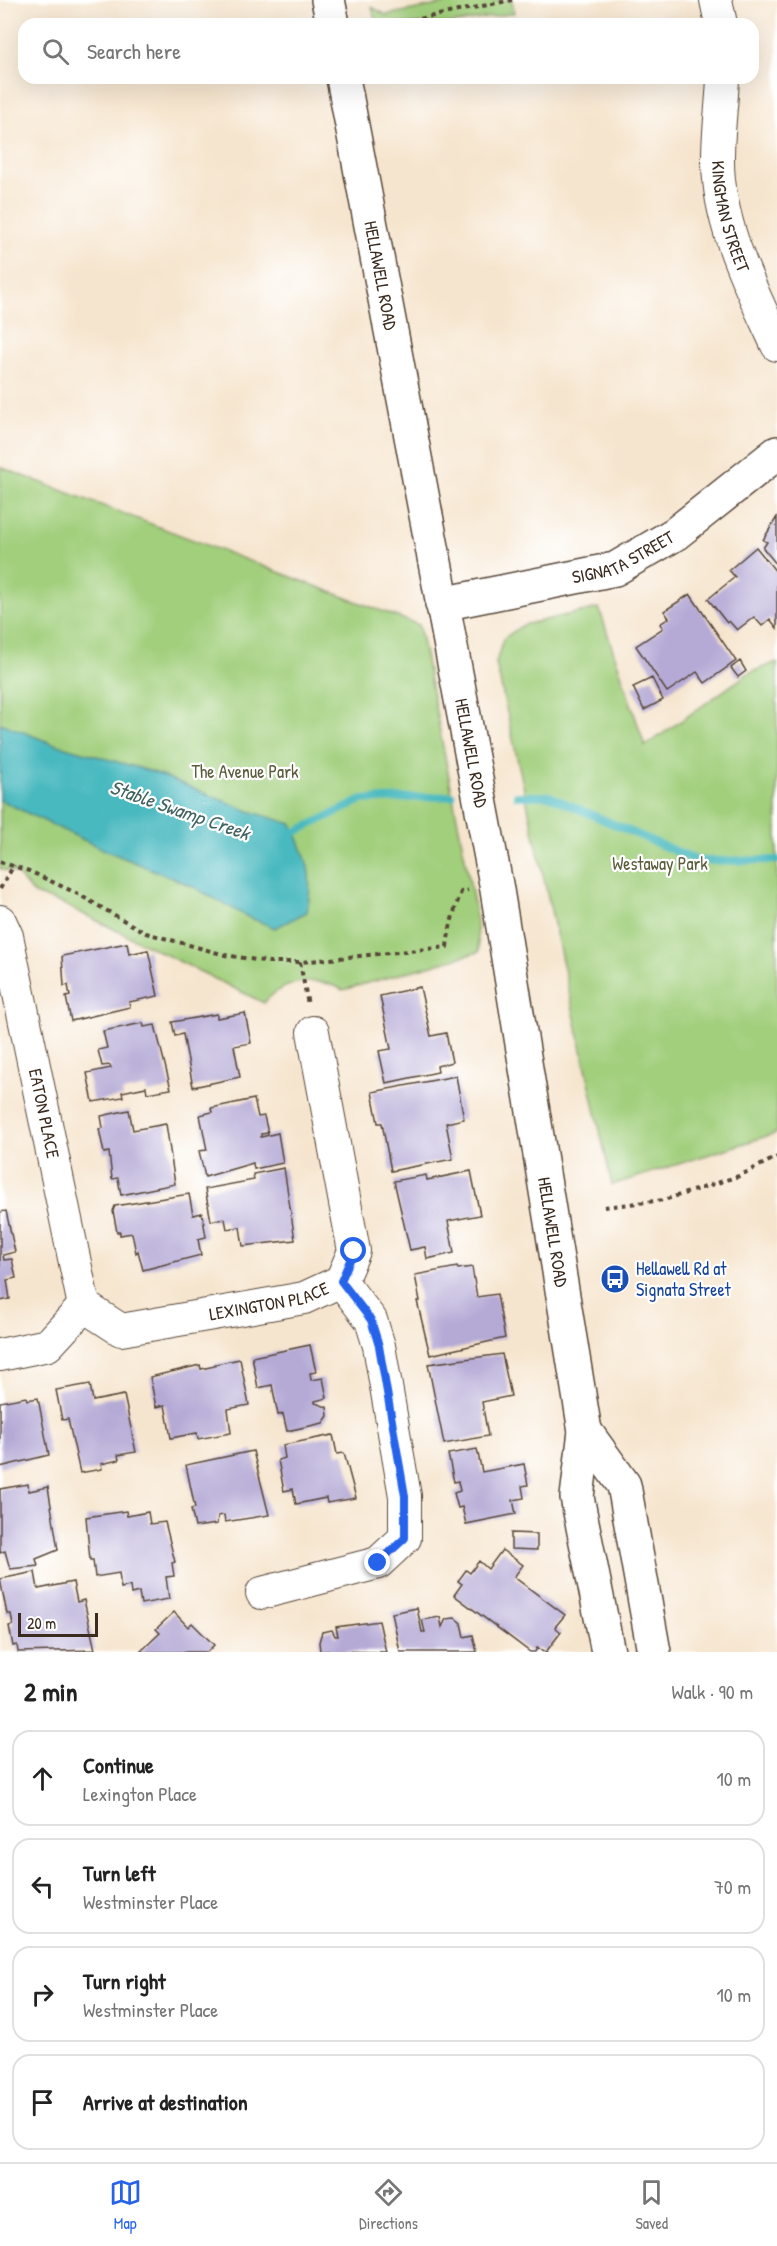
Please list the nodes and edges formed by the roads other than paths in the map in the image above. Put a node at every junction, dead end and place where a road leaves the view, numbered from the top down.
1 (328, 0) edge
2 (716, 0) edge
3 (332, 18) edge
4 (720, 18) edge
5 (344, 84) edge
6 (723, 84) edge
7 (777, 345) edge
8 (777, 453) edge
9 (442, 604) junction
10 (0, 921) edge
11 (313, 1032) road end
12 (341, 1281) junction
13 (84, 1306) junction
14 (0, 1355) edge
15 (585, 1431) junction
16 (262, 1593) dead end
17 (608, 1652) edge
18 (654, 1652) edge

1 - 3 street
2 - 4 street
5 - 9 street, HELLAWELL ROAD
6 - 7 street, KINGMAN STREET
8 - 9 street, SIGNATA STREET
9 - 15 street, HELLAWELL ROAD
10 - 13 street, EATON PLACE
11 - 12 street, LEXINGTON PLACE
12 - 13 street, LEXINGTON PLACE
12 - 16 street
13 - 14 street
15 - 17 street, HELLAWELL ROAD
15 - 18 street, HELLAWELL ROAD

